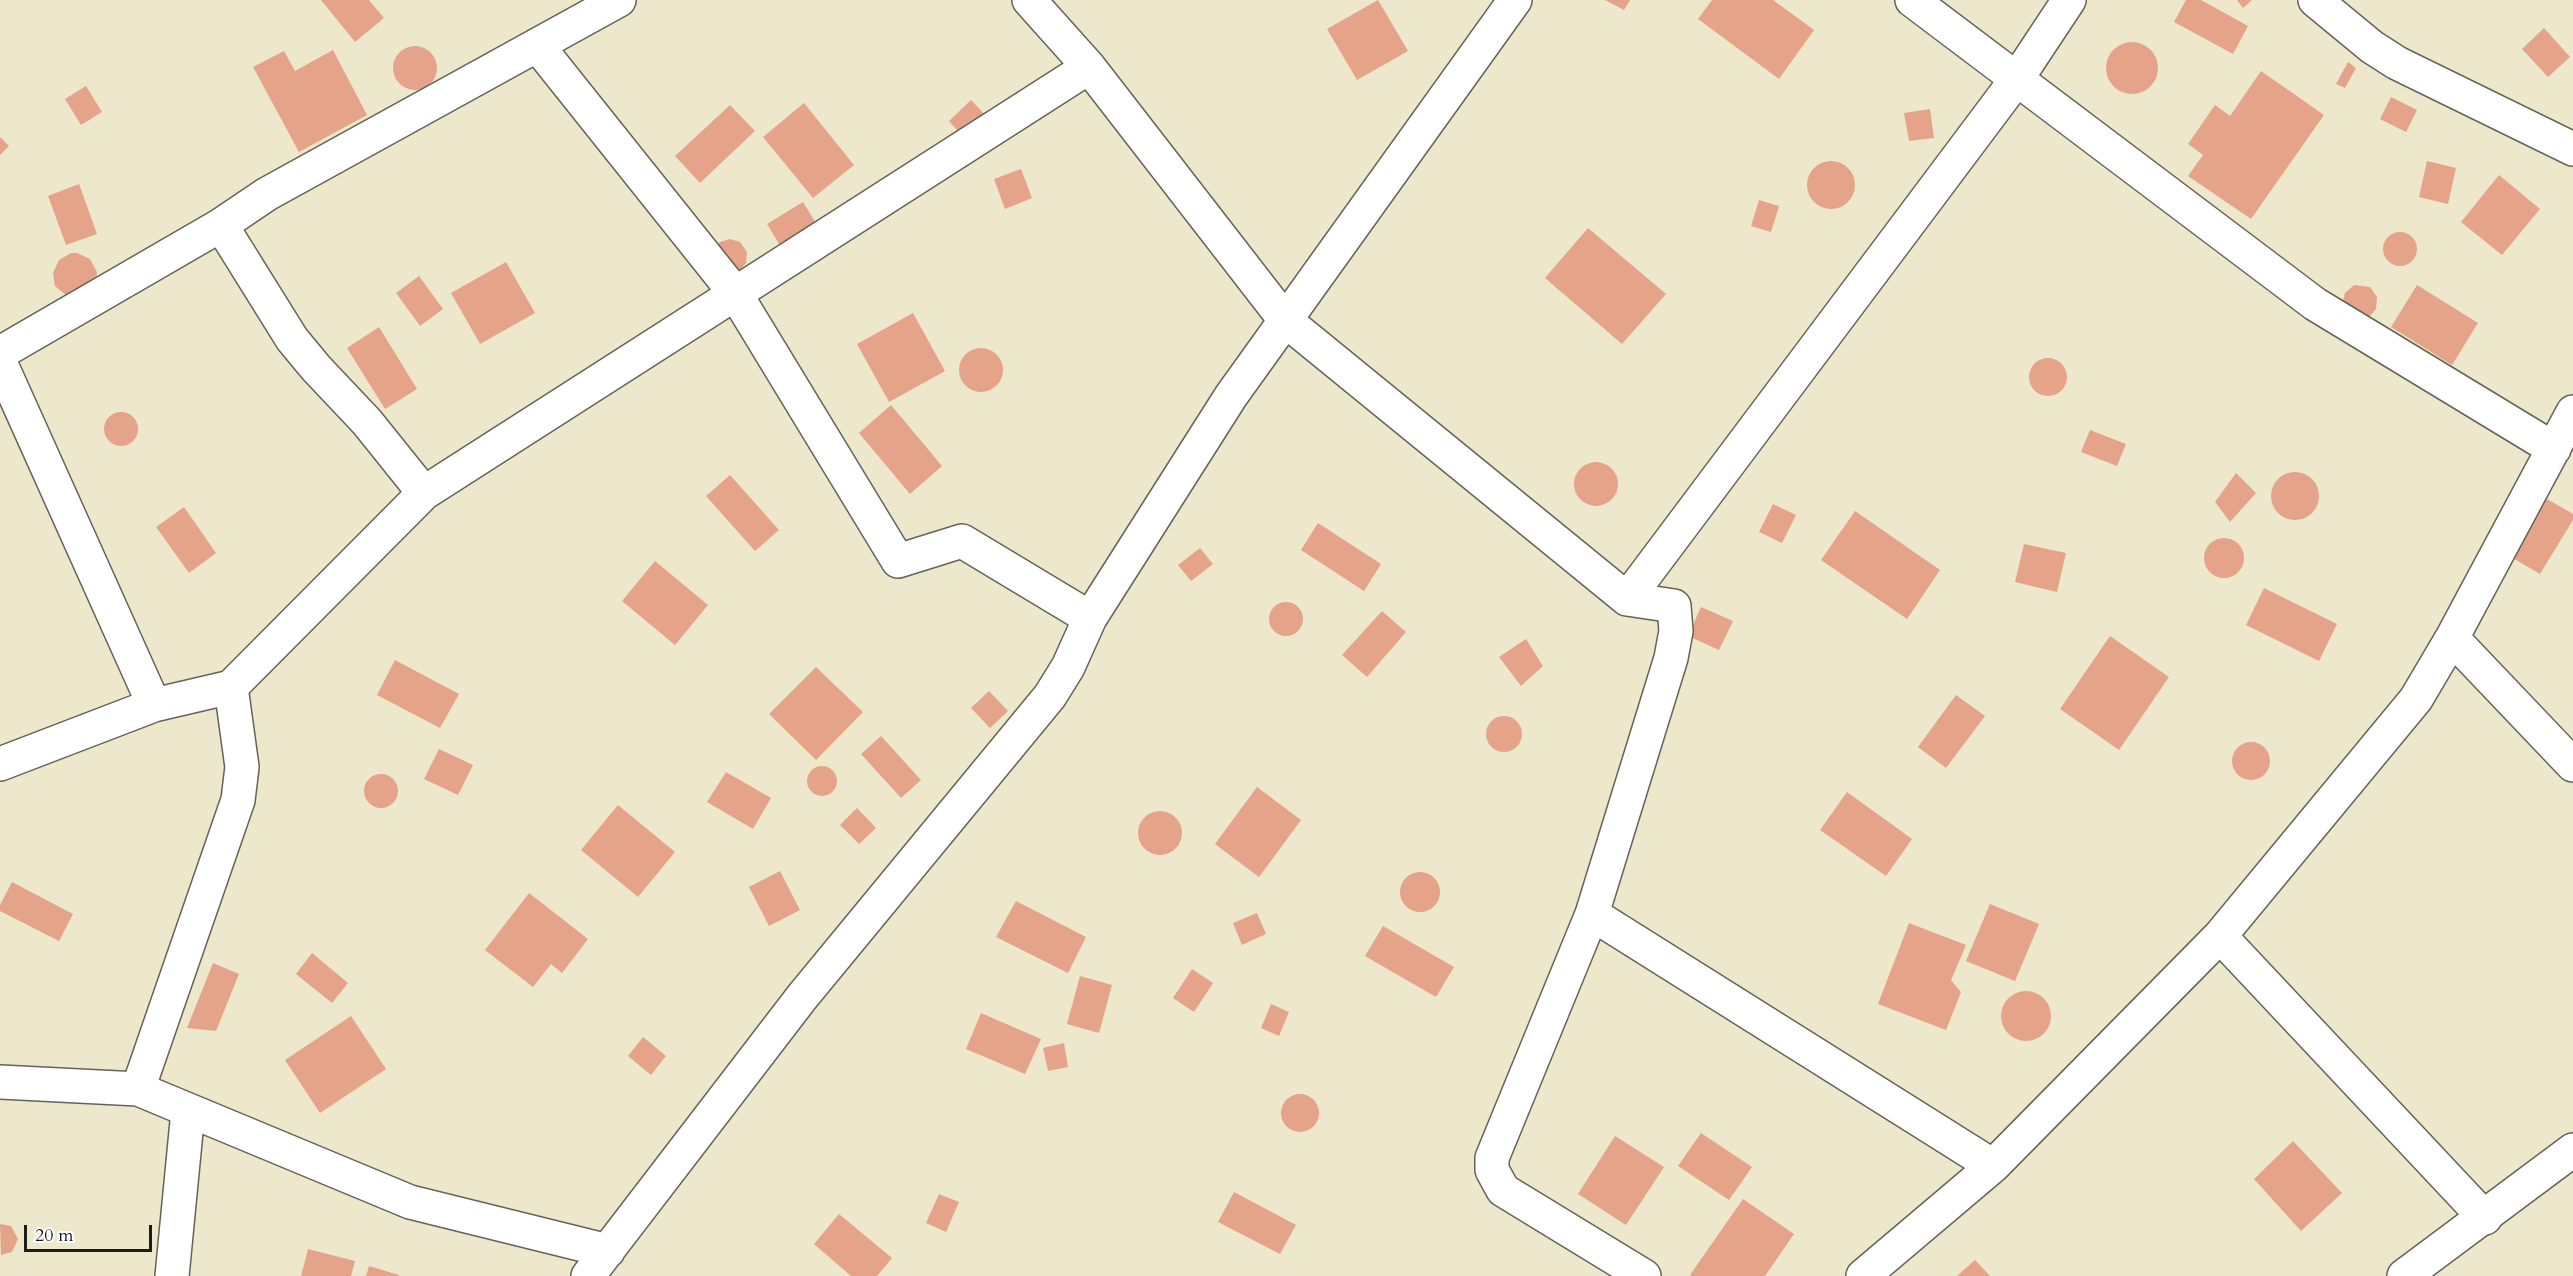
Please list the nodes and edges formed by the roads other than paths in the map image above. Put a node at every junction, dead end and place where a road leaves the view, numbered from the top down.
1 (619, 0) edge
2 (1029, 0) edge
3 (1515, 0) edge
4 (1912, 0) edge
5 (2069, 0) edge
6 (2315, 0) edge
7 (537, 45) junction
8 (1089, 67) junction
9 (2016, 80) junction
10 (2573, 149) edge
11 (221, 225) junction
12 (735, 293) junction
13 (1285, 320) junction
14 (0, 353) edge
15 (0, 362) edge
16 (2573, 412) edge
17 (2554, 448) junction
18 (424, 493) junction
19 (1627, 599) junction
20 (1090, 618) junction
21 (2452, 639) junction
22 (231, 687) junction
23 (154, 705) junction
24 (0, 764) edge
25 (2573, 765) edge
26 (1592, 914) junction
27 (2220, 936) junction
28 (0, 1082) edge
29 (138, 1089) junction
30 (188, 1111) junction
31 (2573, 1150) edge
32 (1994, 1166) junction
33 (2484, 1218) junction
34 (598, 1264) edge
35 (172, 1276) edge
36 (1644, 1276) edge
37 (1863, 1276) edge
38 (2404, 1276) edge

1 - 7 street
2 - 8 street
3 - 13 street
4 - 9 street
5 - 9 street
6 - 10 street
7 - 11 street
7 - 12 street
8 - 12 street
8 - 13 street
9 - 17 street
9 - 19 street
11 - 14 street
11 - 18 street
12 - 18 street
12 - 20 street
13 - 19 street
13 - 20 street
15 - 23 street
16 - 17 street
17 - 21 street
18 - 22 street
19 - 26 street
20 - 34 street
21 - 25 street
21 - 27 street
22 - 23 street
22 - 29 street
23 - 24 street
26 - 32 street
26 - 36 street
27 - 32 street
27 - 33 street
28 - 29 street
29 - 30 street
30 - 34 street
30 - 35 street
31 - 33 street
32 - 37 street
33 - 38 street

